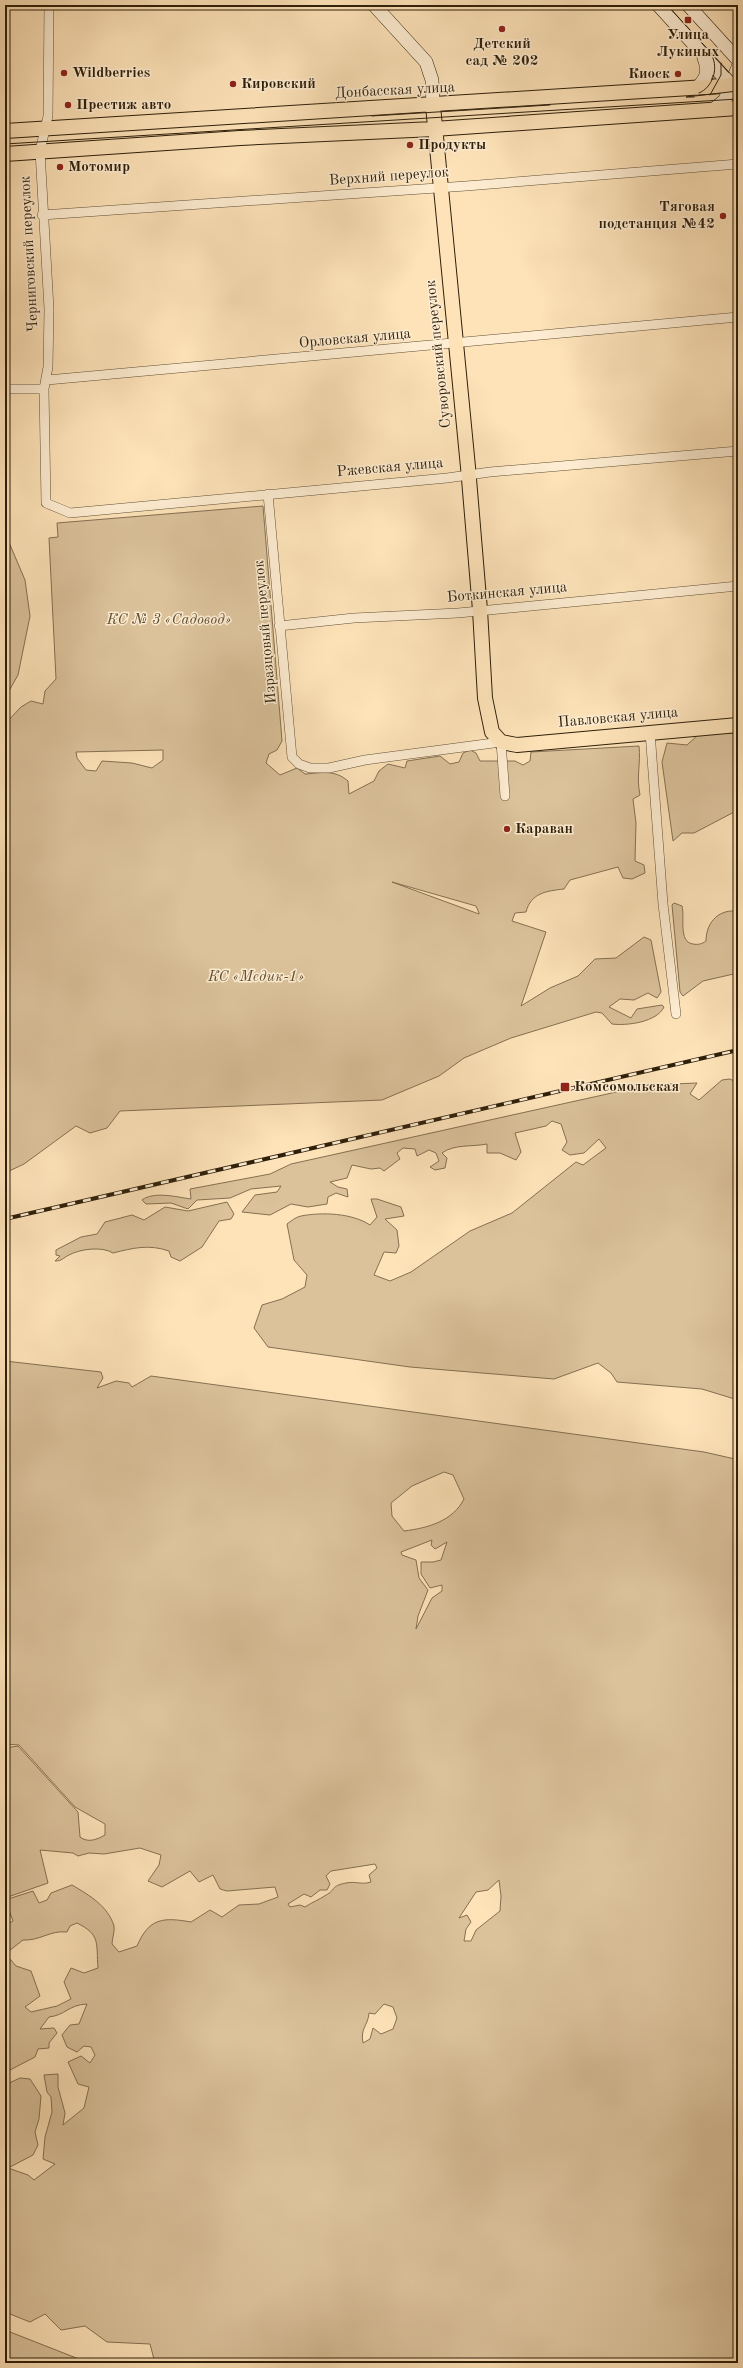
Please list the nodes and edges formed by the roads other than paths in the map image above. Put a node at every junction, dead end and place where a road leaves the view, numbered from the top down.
1 (49, 5) edge
2 (374, 5) edge
3 (658, 5) edge
4 (688, 5) edge
5 (702, 54) junction
6 (738, 60) edge
7 (738, 67) edge
8 (697, 88) junction
9 (736, 88) edge
10 (432, 106) junction
11 (738, 108) edge
12 (713, 110) junction
13 (45, 129) junction
14 (434, 129) junction
15 (5, 131) edge
16 (40, 151) junction
17 (5, 154) edge
18 (738, 164) edge
19 (441, 187) junction
20 (42, 215) junction
21 (738, 317) edge
22 (454, 344) junction
23 (45, 384) junction
24 (5, 389) edge
25 (738, 451) edge
26 (468, 474) junction
27 (268, 494) junction
28 (46, 503) joint
29 (738, 586) edge
30 (480, 610) junction
31 (279, 626) junction
32 (738, 725) edge
33 (650, 732) junction
34 (501, 742) junction
35 (299, 764) joint
36 (505, 796) dead end
37 (676, 1014) dead end

1 - 13 street, Черниговский переулок
2 - 10 main road, Суворовский переулок
3 - 5 main road
4 - 6 main road
5 - 8 main road
5 - 9 main road
7 - 9 main road
8 - 9 main road, Донбасская улица
8 - 10 main road, Донбасская улица
9 - 12 main road
10 - 13 main road, Донбасская улица
10 - 14 main road, Суворовский переулок
11 - 12 main road
12 - 14 main road
13 - 15 main road, Донбасская улица
13 - 16 street, Черниговский переулок
14 - 16 main road
14 - 19 main road, Суворовский переулок
16 - 17 main road
16 - 20 street, Черниговский переулок
18 - 19 street, Верхний переулок
19 - 20 street, Верхний переулок
19 - 22 main road, Суворовский переулок
20 - 23 street, Черниговский переулок
21 - 22 street, Орловская улица
22 - 23 street, Орловская улица
22 - 26 main road, Суворовский переулок
23 - 24 street, Орловская улица
23 - 28 street, Черниговский переулок
25 - 26 street, Ржевская улица
26 - 27 street, Ржевская улица
26 - 30 main road, Суворовский переулок
27 - 28 street, Ржевская улица
27 - 31 street, Изразцовый переулок
29 - 30 street, Боткинская улица
30 - 31 street, Боткинская улица
30 - 34 main road, Суворовский переулок
31 - 35 street, Изразцовый переулок
32 - 33 main road, Павловская улица
33 - 34 main road, Павловская улица
33 - 37 street
34 - 35 street, Павловская улица
34 - 36 street

